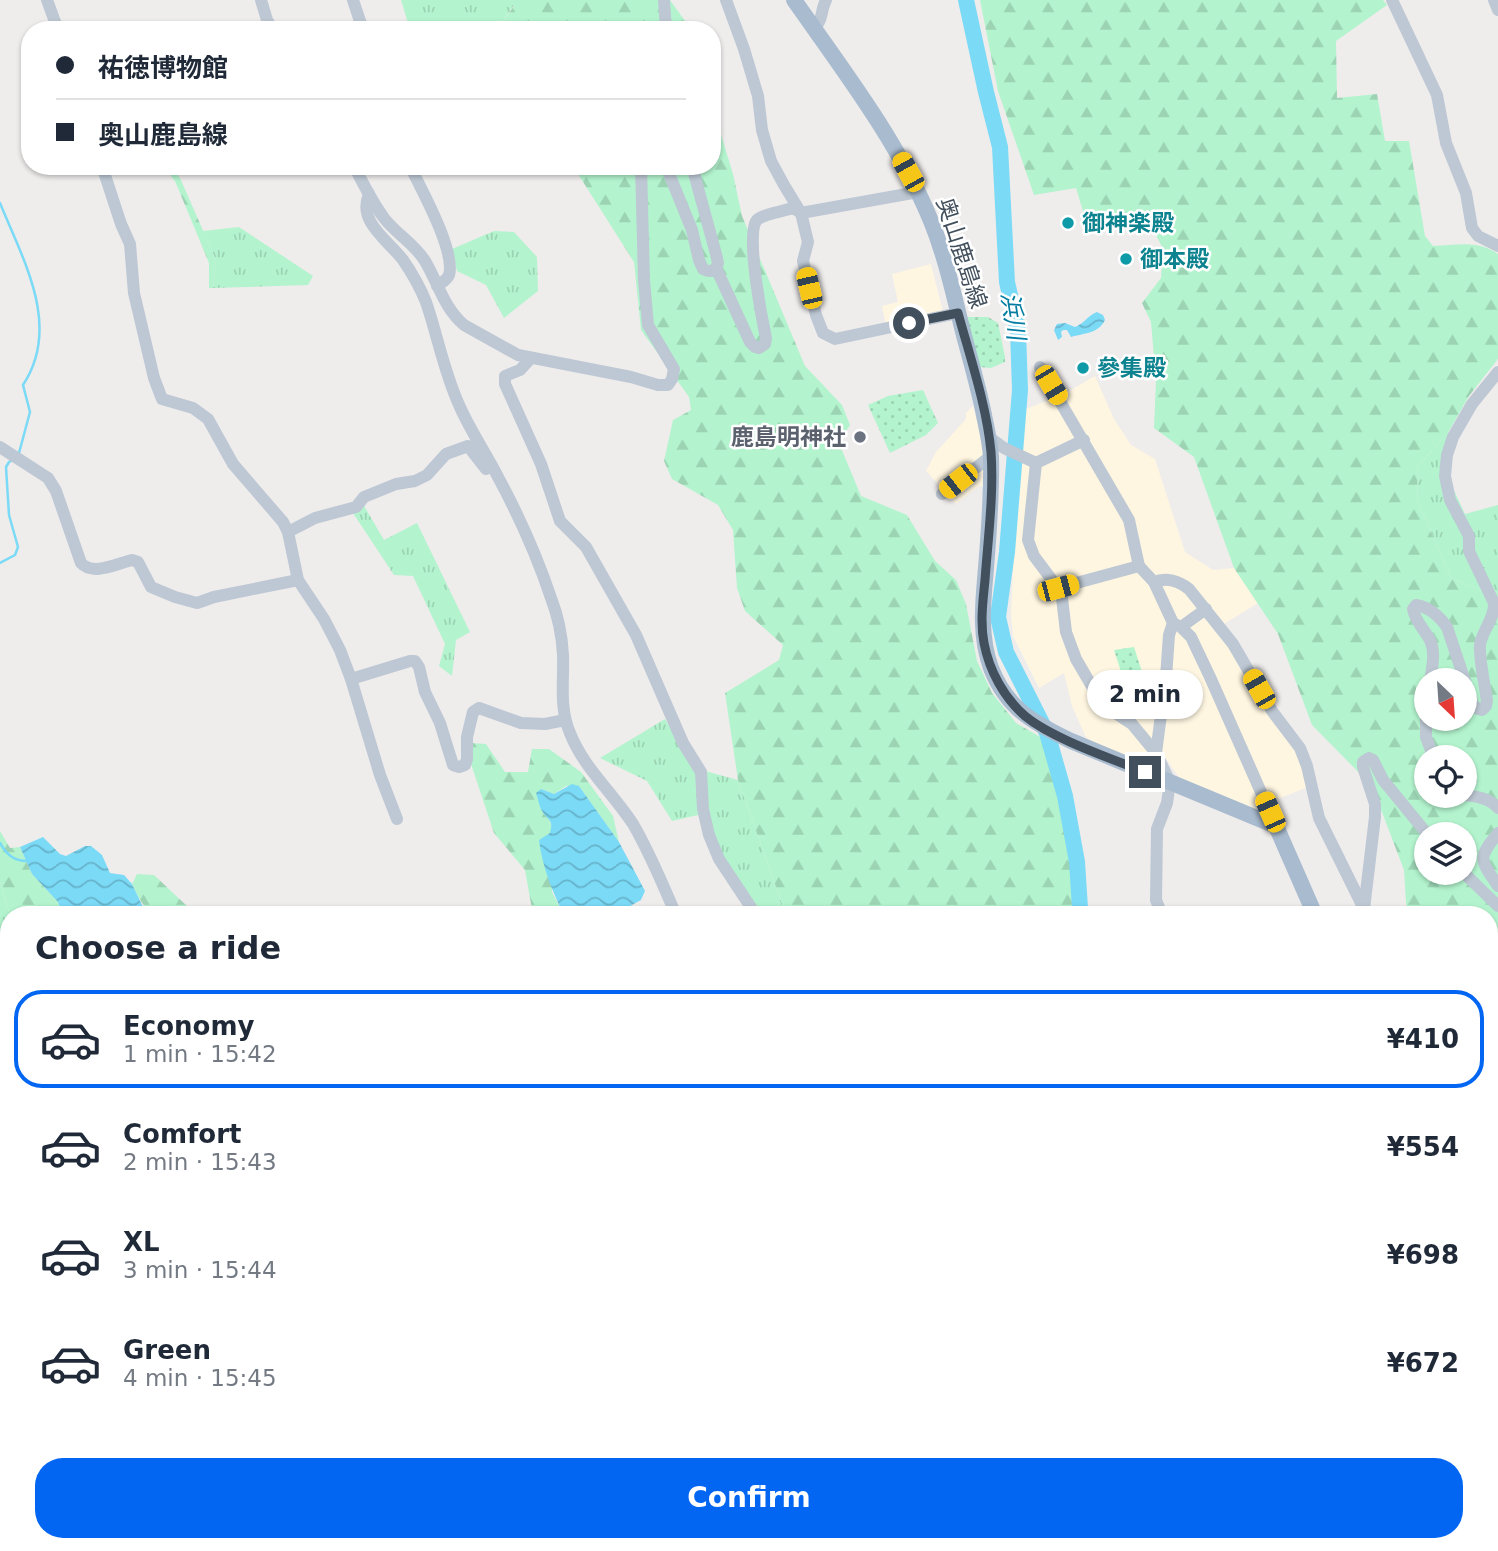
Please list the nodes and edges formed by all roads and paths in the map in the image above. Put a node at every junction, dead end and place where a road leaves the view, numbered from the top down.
1 (47, 0) edge
2 (261, 0) edge
3 (353, 0) edge
4 (664, 0) edge
5 (726, 0) edge
6 (793, 0) edge
7 (826, 0) edge
8 (1392, 0) edge
9 (1494, 0) edge
10 (1498, 10) edge
11 (55, 21) edge
12 (268, 21) edge
13 (360, 21) edge
14 (665, 21) edge
15 (814, 29) junction
16 (105, 175) edge
17 (359, 175) edge
18 (414, 175) edge
19 (641, 175) edge
20 (670, 175) edge
21 (694, 175) edge
22 (918, 192) junction
23 (369, 194) junction
24 (801, 213) junction
25 (1498, 246) edge
26 (716, 268) junction
27 (437, 286) junction
28 (958, 313) junction
29 (531, 358) junction
30 (1040, 367) dead end
31 (1498, 372) edge
32 (1084, 440) junction
33 (0, 447) edge
34 (998, 452) junction
35 (1032, 461) junction
36 (496, 473) junction
37 (942, 494) dead end
38 (289, 533) junction
39 (1139, 566) junction
40 (298, 580) junction
41 (1154, 582) junction
42 (1058, 588) junction
43 (1206, 610) junction
44 (1177, 625) junction
45 (1432, 668) edge
46 (1461, 668) edge
47 (351, 679) junction
48 (1477, 708) edge
49 (565, 720) junction
50 (1156, 752) junction
51 (1170, 782) junction
52 (1477, 797) edge
53 (1498, 808) edge
54 (397, 819) dead end
55 (1417, 822) edge
56 (1276, 826) junction
57 (1498, 833) edge
58 (1477, 885) edge
59 (1498, 886) edge
60 (1498, 905) edge
61 (672, 906) edge
62 (750, 906) edge
63 (1158, 906) edge
64 (1311, 906) edge
65 (1361, 906) edge
66 (1366, 906) edge

1 - 11 street
2 - 12 street
3 - 13 street
4 - 14 street
5 - 24 street
6 - 15 main road, 奥山鹿島線
7 - 15 street
8 - 25 street
9 - 10 street
15 - 22 main road, 奥山鹿島線
16 - 38 street
17 - 23 street
18 - 27 street
19 - 29 street
20 - 26 street
21 - 26 street
22 - 24 street
22 - 28 main road, 奥山鹿島線
23 - 27 street
23 - 36 street
24 - 26 street
24 - 28 street
27 - 29 street
28 - 34 main road, 奥山鹿島線
29 - 62 street
30 - 32 street
31 - 48 street
32 - 35 street
32 - 39 street
33 - 40 street
34 - 35 street
34 - 37 street
34 - 51 main road, 奥山鹿島線
35 - 42 street
36 - 38 street
36 - 49 street
38 - 40 street
39 - 41 street
39 - 42 street
40 - 47 street
41 - 43 street
41 - 44 street
42 - 50 street
43 - 44 street
43 - 65 street
44 - 50 street
44 - 56 street
45 - 46 street
47 - 49 street
47 - 54 street
49 - 61 street
50 - 51 street
51 - 56 main road, 奥山鹿島線
51 - 63 street
52 - 53 street
55 - 66 street
56 - 64 main road
57 - 59 street
58 - 60 street

